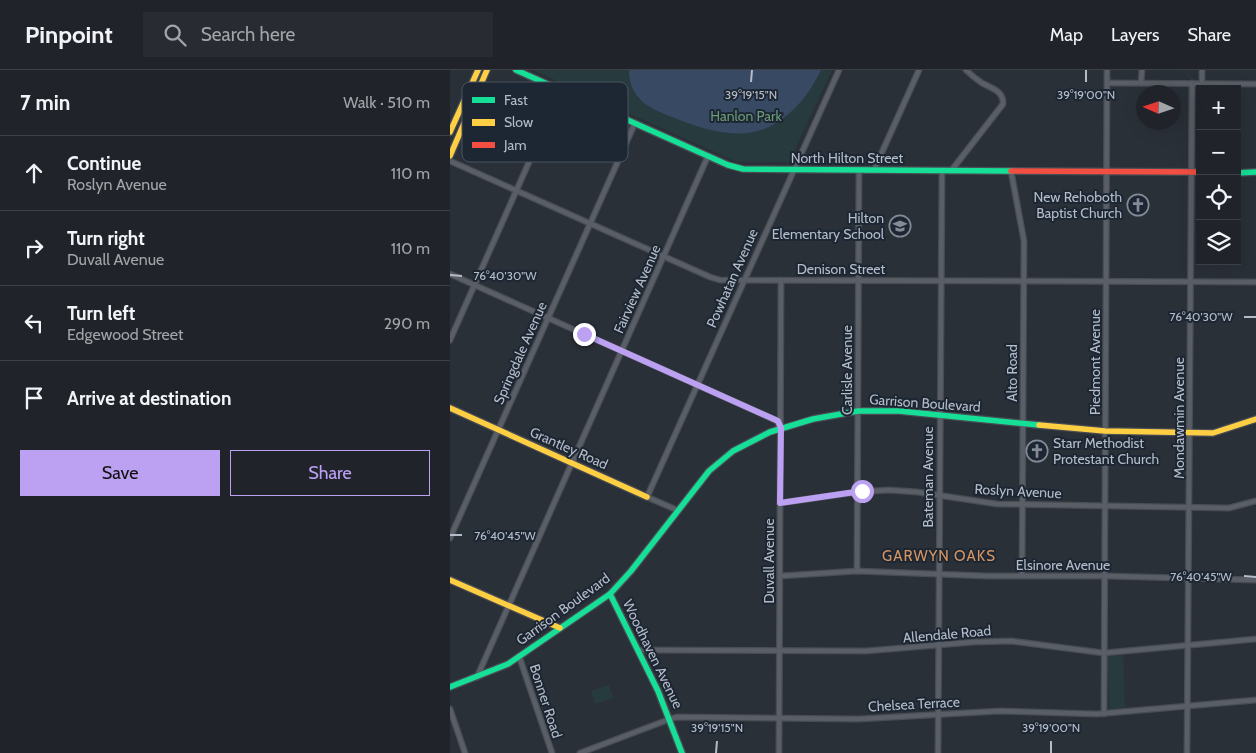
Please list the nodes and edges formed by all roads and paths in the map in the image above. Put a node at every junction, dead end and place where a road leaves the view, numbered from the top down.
1 (478, 70) edge
2 (488, 70) edge
3 (516, 70) edge
4 (839, 70) edge
5 (919, 70) edge
6 (966, 70) edge
7 (1107, 70) edge
8 (1142, 70) edge
9 (1202, 70) edge
10 (473, 82) edge
11 (483, 82) edge
12 (543, 82) edge
13 (1108, 82) junction
14 (1142, 83) junction
15 (1192, 83) junction
16 (1202, 83) junction
17 (1256, 84) edge
18 (462, 105) edge
19 (628, 120) edge
20 (635, 123) junction
21 (462, 129) edge
22 (450, 132) edge
23 (628, 139) edge
24 (450, 156) edge
25 (708, 156) junction
26 (450, 161) edge
27 (529, 162) edge
28 (618, 162) edge
29 (794, 170) junction
30 (859, 170) junction
31 (874, 170) junction
32 (942, 171) junction
33 (951, 171) junction
34 (1011, 171) junction
35 (1107, 172) junction
36 (1192, 172) junction
37 (1196, 172) edge
38 (1256, 172) edge
39 (1241, 173) edge
40 (516, 191) junction
41 (590, 224) junction
42 (664, 256) junction
43 (450, 274) edge
44 (744, 280) junction
45 (781, 280) junction
46 (858, 280) junction
47 (941, 281) junction
48 (1023, 281) junction
49 (1106, 282) junction
50 (1191, 282) junction
51 (1256, 282) edge
52 (474, 285) junction
53 (548, 318) junction
54 (450, 340) edge
55 (622, 351) junction
56 (697, 384) junction
57 (450, 408) edge
58 (858, 411) junction
59 (940, 415) junction
60 (1256, 419) edge
61 (1023, 423) junction
62 (781, 428) junction
63 (498, 430) junction
64 (1106, 431) junction
65 (1190, 433) junction
66 (572, 463) junction
67 (857, 492) junction
68 (940, 495) junction
69 (647, 497) junction
70 (1256, 502) edge
71 (780, 503) junction
72 (1022, 504) junction
73 (1105, 505) junction
74 (1190, 507) junction
75 (677, 510) junction
76 (450, 538) edge
77 (856, 571) junction
78 (939, 574) junction
79 (780, 576) junction
80 (1022, 576) junction
81 (1105, 576) junction
82 (1189, 578) junction
83 (450, 580) edge
84 (1256, 580) edge
85 (610, 594) junction
86 (508, 605) junction
87 (560, 628) junction
88 (1256, 638) edge
89 (1189, 645) junction
90 (939, 646) junction
91 (638, 650) junction
92 (779, 651) junction
93 (1104, 653) junction
94 (519, 656) junction
95 (476, 677) junction
96 (450, 687) edge
97 (1256, 700) edge
98 (1188, 706) junction
99 (450, 709) edge
100 (938, 714) junction
101 (1104, 714) junction
102 (670, 718) junction
103 (779, 718) junction
104 (464, 753) edge
105 (552, 753) edge
106 (580, 753) edge
107 (682, 753) edge
108 (779, 753) edge
109 (938, 753) edge
110 (1187, 753) edge

1 - 10 main road
2 - 11 main road
3 - 12 main road, North Hilton Street
4 - 29 street, Powhatan Avenue
5 - 31 street
6 - 33 street
7 - 13 street, Piedmont Avenue
8 - 14 street
9 - 16 street
13 - 14 street
13 - 35 street, Piedmont Avenue
14 - 15 street
15 - 16 street
15 - 36 street, Mondawmin Avenue
16 - 17 street
18 - 22 main road
19 - 20 main road, North Hilton Street
20 - 23 street, Springdale Avenue
20 - 25 main road, North Hilton Street
21 - 24 main road
25 - 29 main road, North Hilton Street
25 - 42 street, Fairview Avenue
26 - 40 street, Denison Street
27 - 40 street
28 - 41 street, Springdale Avenue
29 - 30 main road, North Hilton Street
29 - 44 street, Powhatan Avenue
30 - 31 main road, North Hilton Street
30 - 46 street, Carlisle Avenue
31 - 32 main road, North Hilton Street
32 - 33 main road, North Hilton Street
32 - 47 street, Bateman Avenue
33 - 34 main road, North Hilton Street
34 - 35 main road, North Hilton Street
34 - 48 street, Alto Road
35 - 36 main road, North Hilton Street
35 - 49 street, Piedmont Avenue
36 - 37 main road, North Hilton Street
36 - 50 street, Mondawmin Avenue
38 - 39 main road
40 - 41 street, Denison Street
40 - 52 street
41 - 42 street, Denison Street
41 - 53 street, Springdale Avenue
42 - 44 street, Denison Street
42 - 55 street, Fairview Avenue
43 - 52 street
44 - 45 street, Denison Street
44 - 56 street, Powhatan Avenue
45 - 46 street, Denison Street
45 - 62 street, Duvall Avenue
46 - 47 street, Denison Street
46 - 58 street, Carlisle Avenue
47 - 48 street, Denison Street
47 - 59 street, Bateman Avenue
48 - 49 street, Denison Street
48 - 61 street, Alto Road
49 - 50 street, Denison Street
49 - 64 street, Piedmont Avenue
50 - 51 street, Denison Street
50 - 65 street, Mondawmin Avenue
52 - 53 street
52 - 54 street
53 - 55 street
53 - 63 street, Springdale Avenue
55 - 56 street
55 - 66 street, Fairview Avenue
56 - 62 street
56 - 69 street, Powhatan Avenue
57 - 63 main road, Grantley Road
58 - 59 main road, Garrison Boulevard
58 - 62 main road, Garrison Boulevard
58 - 67 street, Carlisle Avenue
59 - 61 main road, Garrison Boulevard
59 - 68 street, Bateman Avenue
60 - 65 main road, Garrison Boulevard
61 - 64 main road, Garrison Boulevard
61 - 72 street, Alto Road
62 - 71 street, Duvall Avenue
62 - 75 main road, Garrison Boulevard
63 - 66 main road, Grantley Road
63 - 76 street, Springdale Avenue
64 - 65 main road, Garrison Boulevard
64 - 73 street, Piedmont Avenue
65 - 74 street, Mondawmin Avenue
66 - 69 main road, Grantley Road
66 - 86 street, Fairview Avenue
67 - 68 street, Roslyn Avenue
67 - 71 street, Roslyn Avenue
67 - 77 street, Carlisle Avenue
68 - 72 street, Roslyn Avenue
68 - 78 street, Bateman Avenue
69 - 75 street, Grantley Road
70 - 74 street, Roslyn Avenue
71 - 79 street, Duvall Avenue
72 - 73 street, Roslyn Avenue
72 - 80 street, Alto Road
73 - 74 street, Roslyn Avenue
73 - 81 street, Piedmont Avenue
74 - 82 street, Mondawmin Avenue
75 - 85 main road, Garrison Boulevard
77 - 78 street, Elsinore Avenue
77 - 79 street, Elsinore Avenue
78 - 80 street, Elsinore Avenue
78 - 90 street, Bateman Avenue
79 - 92 street, Duvall Avenue
80 - 81 street, Elsinore Avenue
81 - 82 street, Elsinore Avenue
81 - 93 street, Piedmont Avenue
82 - 84 street, Elsinore Avenue
82 - 89 street, Mondawmin Avenue
83 - 86 main road
85 - 87 main road, Garrison Boulevard
85 - 91 main road, Woodhaven Avenue
86 - 87 main road
86 - 95 street, Fairview Avenue
87 - 94 main road, Garrison Boulevard
88 - 89 street, Allendale Road
89 - 93 street, Allendale Road
89 - 98 street, Mondawmin Avenue
90 - 92 street, Allendale Road
90 - 93 street, Allendale Road
90 - 100 street, Bateman Avenue
91 - 92 street, Allendale Road
91 - 102 main road, Woodhaven Avenue
92 - 103 street, Duvall Avenue
93 - 101 street, Piedmont Avenue
94 - 95 main road, Garrison Boulevard
94 - 105 street, Bonner Road
95 - 96 main road, Garrison Boulevard
97 - 98 street, Chelsea Terrace
98 - 101 street, Chelsea Terrace
98 - 110 street, Mondawmin Avenue
99 - 104 street
100 - 101 street, Chelsea Terrace
100 - 103 street, Chelsea Terrace
100 - 109 street, Bateman Avenue
102 - 103 street, Chelsea Terrace
102 - 106 street, Chelsea Terrace
102 - 107 main road, Woodhaven Avenue
103 - 108 street, Duvall Avenue

